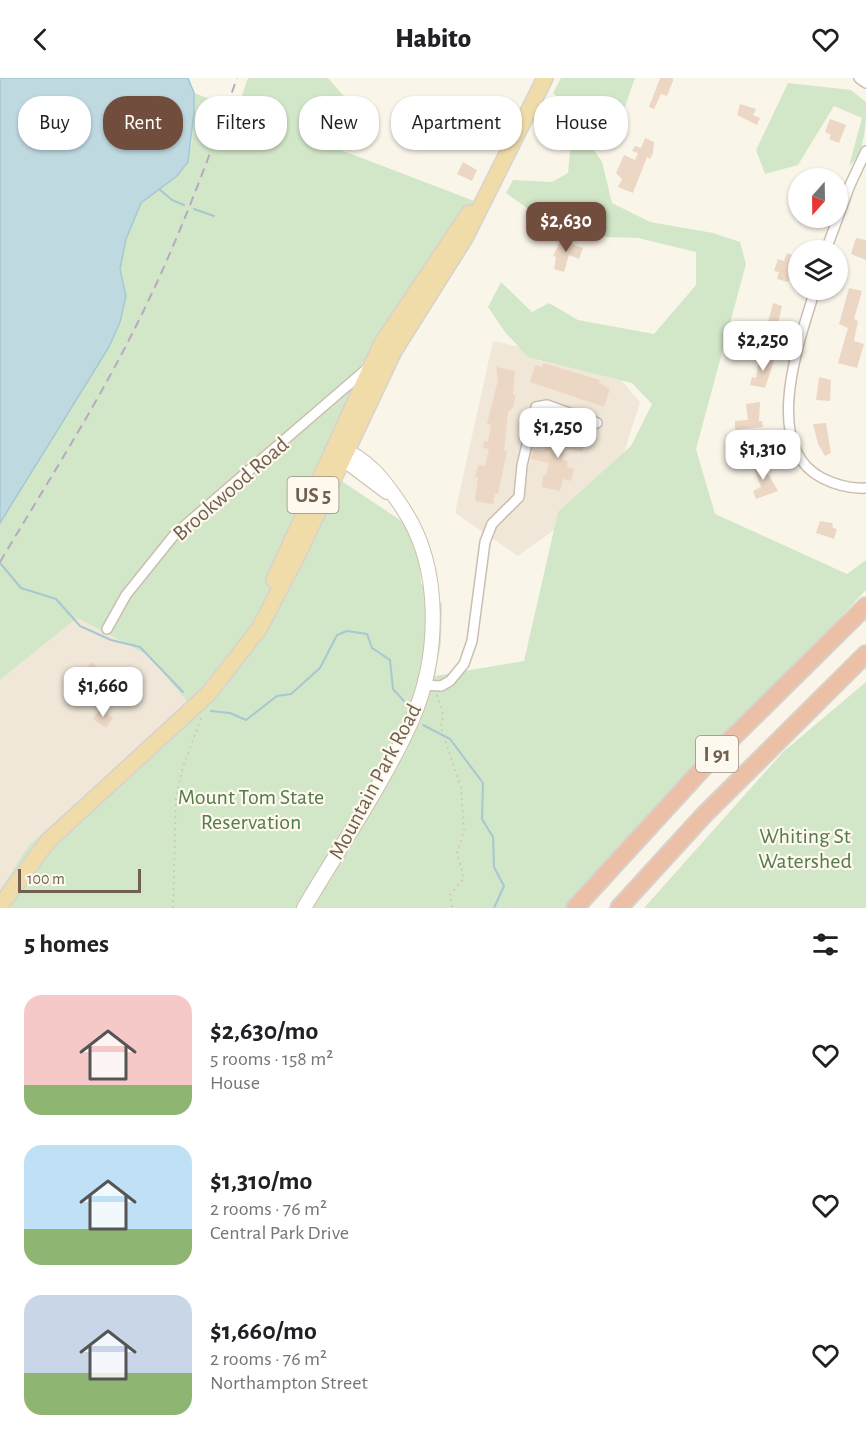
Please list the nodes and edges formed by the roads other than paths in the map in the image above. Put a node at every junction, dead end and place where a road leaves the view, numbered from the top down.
1 (545, 78) edge
2 (859, 78) edge
3 (866, 83) edge
4 (866, 151) edge
5 (498, 171) junction
6 (830, 240) edge
7 (812, 300) edge
8 (373, 363) junction
9 (597, 423) dead end
10 (342, 452) junction
11 (866, 488) edge
12 (866, 606) edge
13 (107, 629) dead end
14 (866, 654) edge
15 (428, 686) junction
16 (0, 906) edge
17 (304, 908) edge
18 (575, 908) edge
19 (620, 908) edge

1 - 5 main road, US 5
2 - 3 street
4 - 6 street
5 - 8 main road, US 5
5 - 10 main road, US 5
7 - 11 street
8 - 10 main road, US 5
8 - 13 street, Brookwood Road
9 - 15 street
10 - 15 street, Mountain Park Road
10 - 16 main road, US 5
12 - 18 highway, I 91
14 - 19 highway, I 91
15 - 17 street, Mountain Park Road

